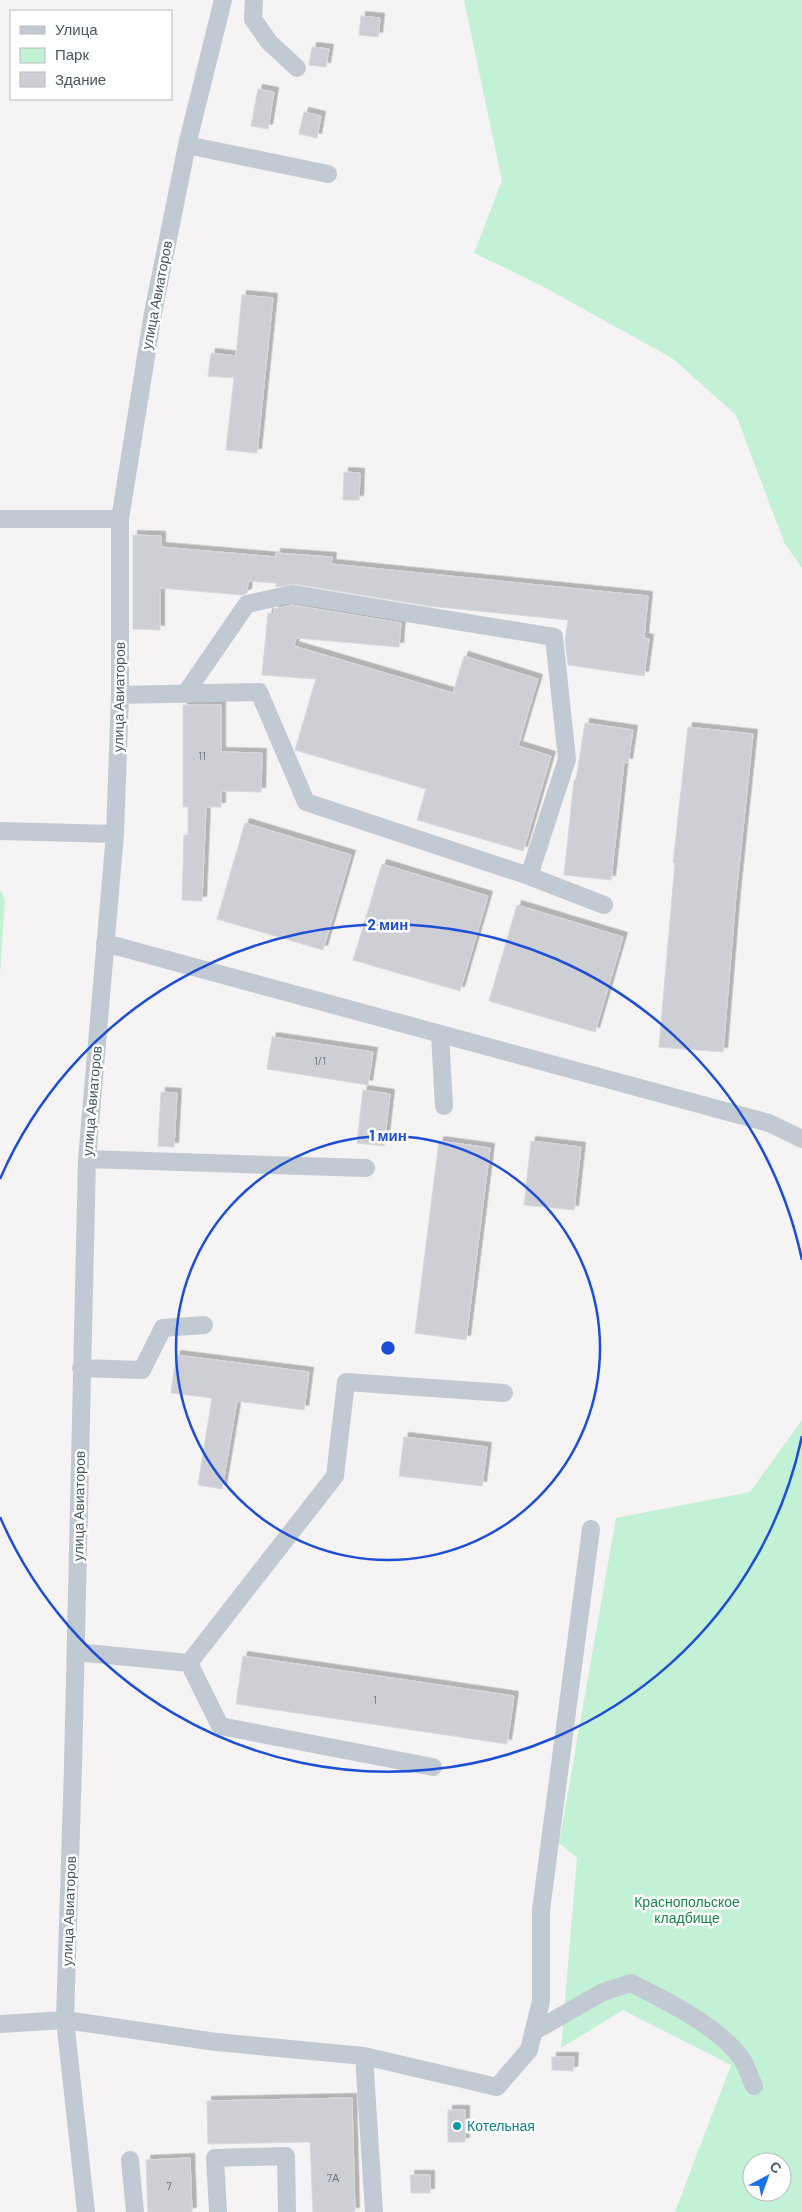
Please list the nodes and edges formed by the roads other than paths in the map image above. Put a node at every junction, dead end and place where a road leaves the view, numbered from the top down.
1 (223, 0) edge
2 (254, 0) edge
3 (297, 68) dead end
4 (187, 145) junction
5 (328, 174) dead end
6 (0, 519) edge
7 (120, 519) junction
8 (185, 694) junction
9 (120, 695) junction
10 (0, 831) edge
11 (115, 834) junction
12 (529, 876) junction
13 (604, 905) dead end
14 (105, 943) junction
15 (440, 1034) junction
16 (444, 1106) dead end
17 (802, 1139) edge
18 (87, 1159) junction
19 (366, 1168) dead end
20 (204, 1325) dead end
21 (81, 1368) junction
22 (504, 1393) dead end
23 (591, 1529) dead end
24 (76, 1652) junction
25 (190, 1663) junction
26 (433, 1767) dead end
27 (65, 2020) junction
28 (0, 2024) edge
29 (533, 2032) junction
30 (364, 2056) junction
31 (754, 2086) dead end
32 (130, 2160) dead end
33 (86, 2212) edge
34 (135, 2212) edge
35 (218, 2212) edge
36 (288, 2212) edge
37 (374, 2212) edge

1 - 4 street, улица Авиаторов
2 - 3 street
4 - 5 street
4 - 7 street, улица Авиаторов
6 - 7 street
7 - 9 street, улица Авиаторов
8 - 9 street
8 - 12 street
8 - 12 street
9 - 11 street, улица Авиаторов
10 - 11 street
11 - 14 street, улица Авиаторов
12 - 13 street
14 - 15 street
14 - 18 street, улица Авиаторов
15 - 16 street
15 - 17 street
18 - 19 street
18 - 21 street, улица Авиаторов
20 - 21 street
21 - 24 street, улица Авиаторов
22 - 25 street
23 - 29 street
24 - 25 street
24 - 27 street, улица Авиаторов
25 - 26 street
27 - 28 street
27 - 30 street
27 - 33 street, улица Авиаторов
29 - 30 street
29 - 31 street
30 - 37 street
32 - 34 street
35 - 36 street

